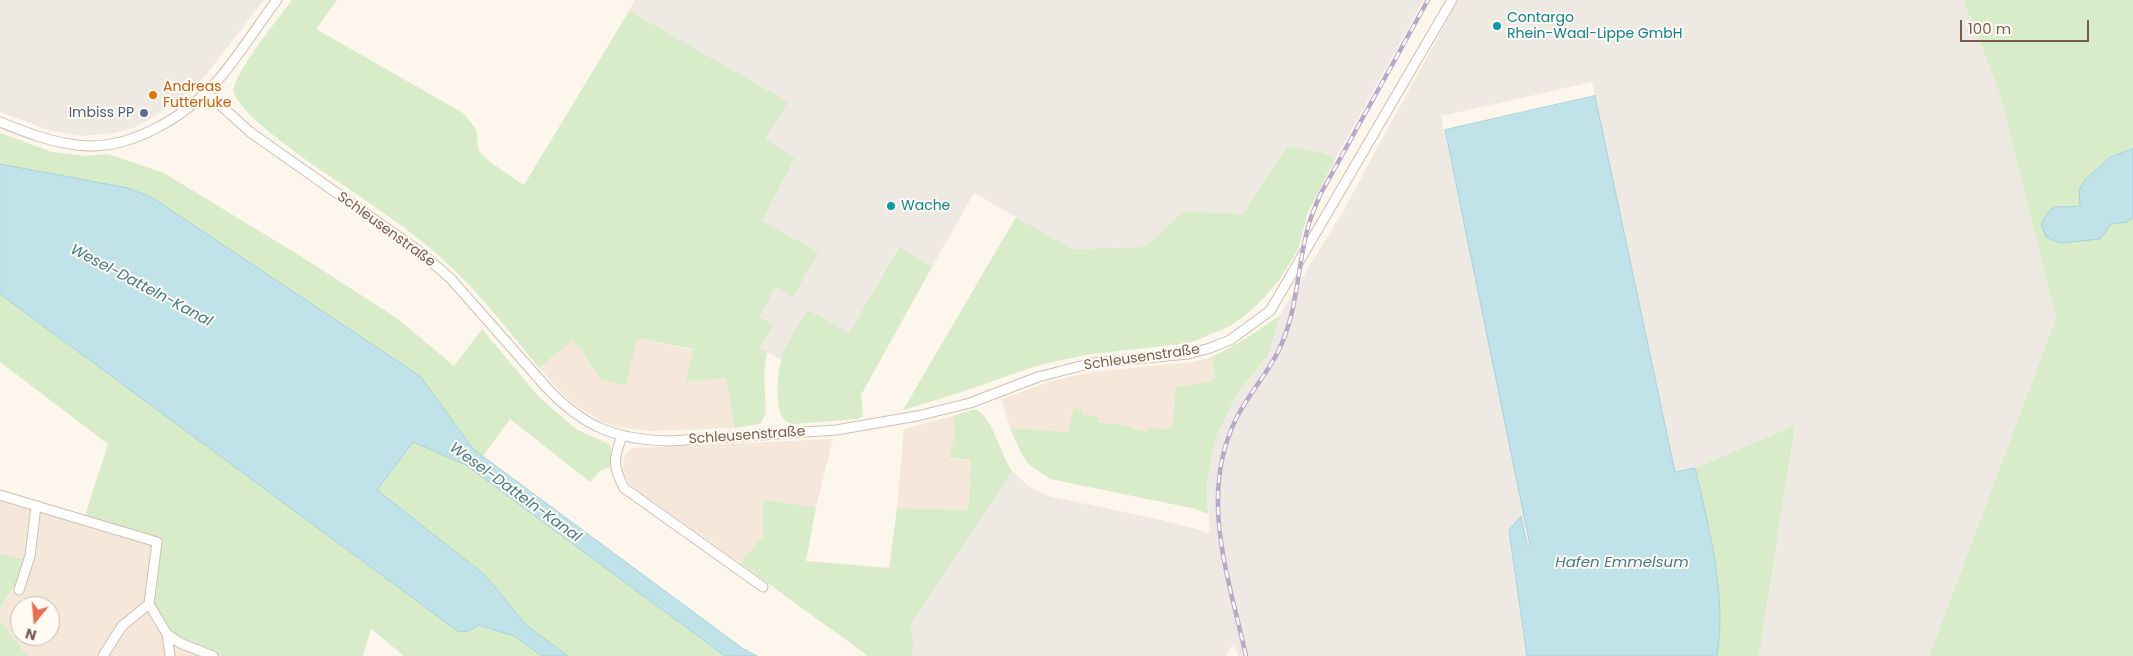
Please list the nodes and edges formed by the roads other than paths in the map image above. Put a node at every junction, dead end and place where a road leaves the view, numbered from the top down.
1 (277, 0) edge
2 (1452, 0) edge
3 (206, 92) junction
4 (0, 122) edge
5 (622, 436) junction
6 (0, 495) edge
7 (36, 506) junction
8 (763, 587) dead end
9 (19, 590) dead end
10 (149, 604) junction
11 (166, 634) junction
12 (103, 656) edge
13 (170, 656) edge
14 (212, 656) edge

1 - 3 street
2 - 5 street, Schleusenstraße
3 - 4 street
3 - 5 street, Schleusenstraße
5 - 8 street
6 - 7 street
7 - 9 street
7 - 10 street
10 - 11 street
10 - 12 street
11 - 13 street
11 - 14 street

